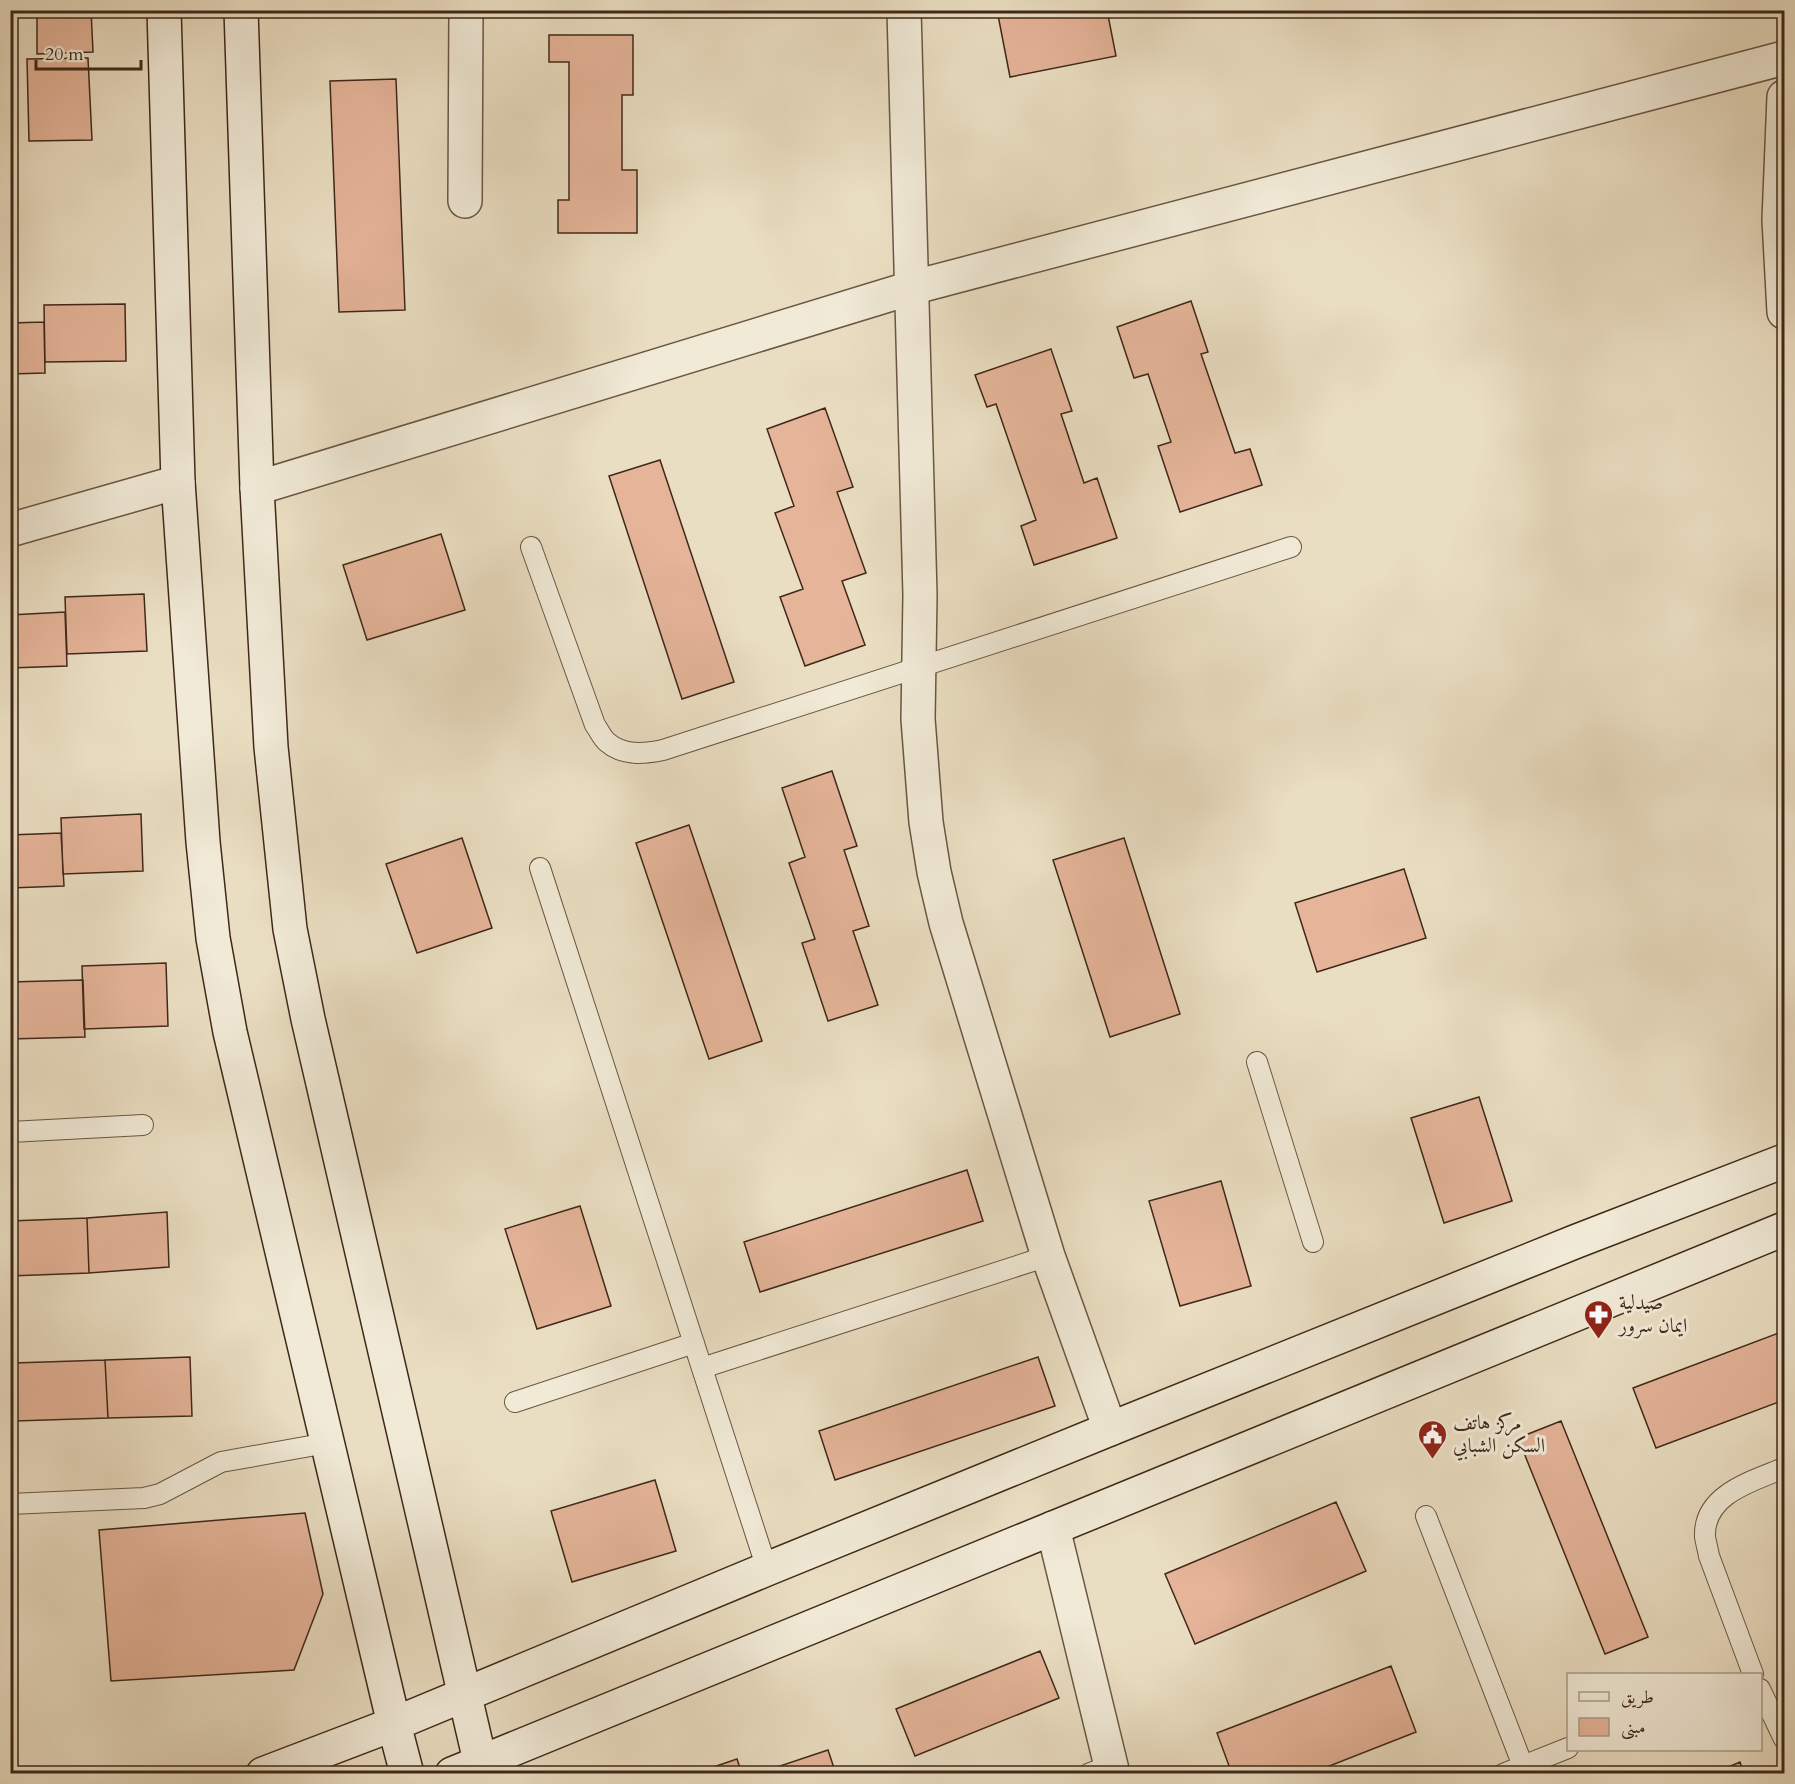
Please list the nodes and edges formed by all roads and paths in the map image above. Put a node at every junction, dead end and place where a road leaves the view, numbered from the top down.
1 (164, 10) edge
2 (241, 10) edge
3 (466, 10) edge
4 (904, 10) edge
5 (1785, 58) edge
6 (1785, 97) edge
7 (465, 201) dead end
8 (911, 288) junction
9 (1785, 312) edge
10 (178, 482) junction
11 (257, 488) junction
12 (10, 530) edge
13 (531, 547) dead end
14 (1291, 547) dead end
15 (919, 668) junction
16 (540, 868) dead end
17 (1257, 1062) dead end
18 (143, 1125) dead end
19 (10, 1132) edge
20 (1785, 1161) edge
21 (1785, 1229) edge
22 (1313, 1242) dead end
23 (1048, 1256) junction
24 (694, 1343) junction
25 (702, 1368) junction
26 (515, 1402) dead end
27 (1110, 1430) junction
28 (327, 1443) junction
29 (1785, 1468) edge
30 (10, 1504) edge
31 (1426, 1516) dead end
32 (1053, 1528) junction
33 (767, 1569) junction
34 (1753, 1673) edge
35 (1762, 1691) edge
36 (465, 1695) junction
37 (394, 1724) junction
38 (1785, 1739) edge
39 (1567, 1749) edge
40 (1523, 1766) junction
41 (472, 1770) edge
42 (1104, 1771) edge
43 (263, 1773) edge
44 (407, 1773) edge
45 (1503, 1773) edge

1 - 10 street
2 - 11 street
3 - 7 street
4 - 8 street
5 - 8 street
6 - 9 street
8 - 11 street
8 - 15 street
10 - 12 street
10 - 28 street
11 - 36 street
13 - 15 lane
14 - 15 lane
15 - 23 street
16 - 24 lane
17 - 22 lane
18 - 19 lane
20 - 27 street
21 - 32 street
23 - 25 lane
23 - 27 street
24 - 25 lane
24 - 26 lane
25 - 33 lane
27 - 33 street
28 - 30 lane
28 - 37 street
29 - 34 lane
31 - 40 lane
32 - 41 street
32 - 42 street
33 - 36 street
35 - 38 lane
36 - 37 street
36 - 41 street
37 - 43 street
37 - 44 street
39 - 40 lane
40 - 45 lane

